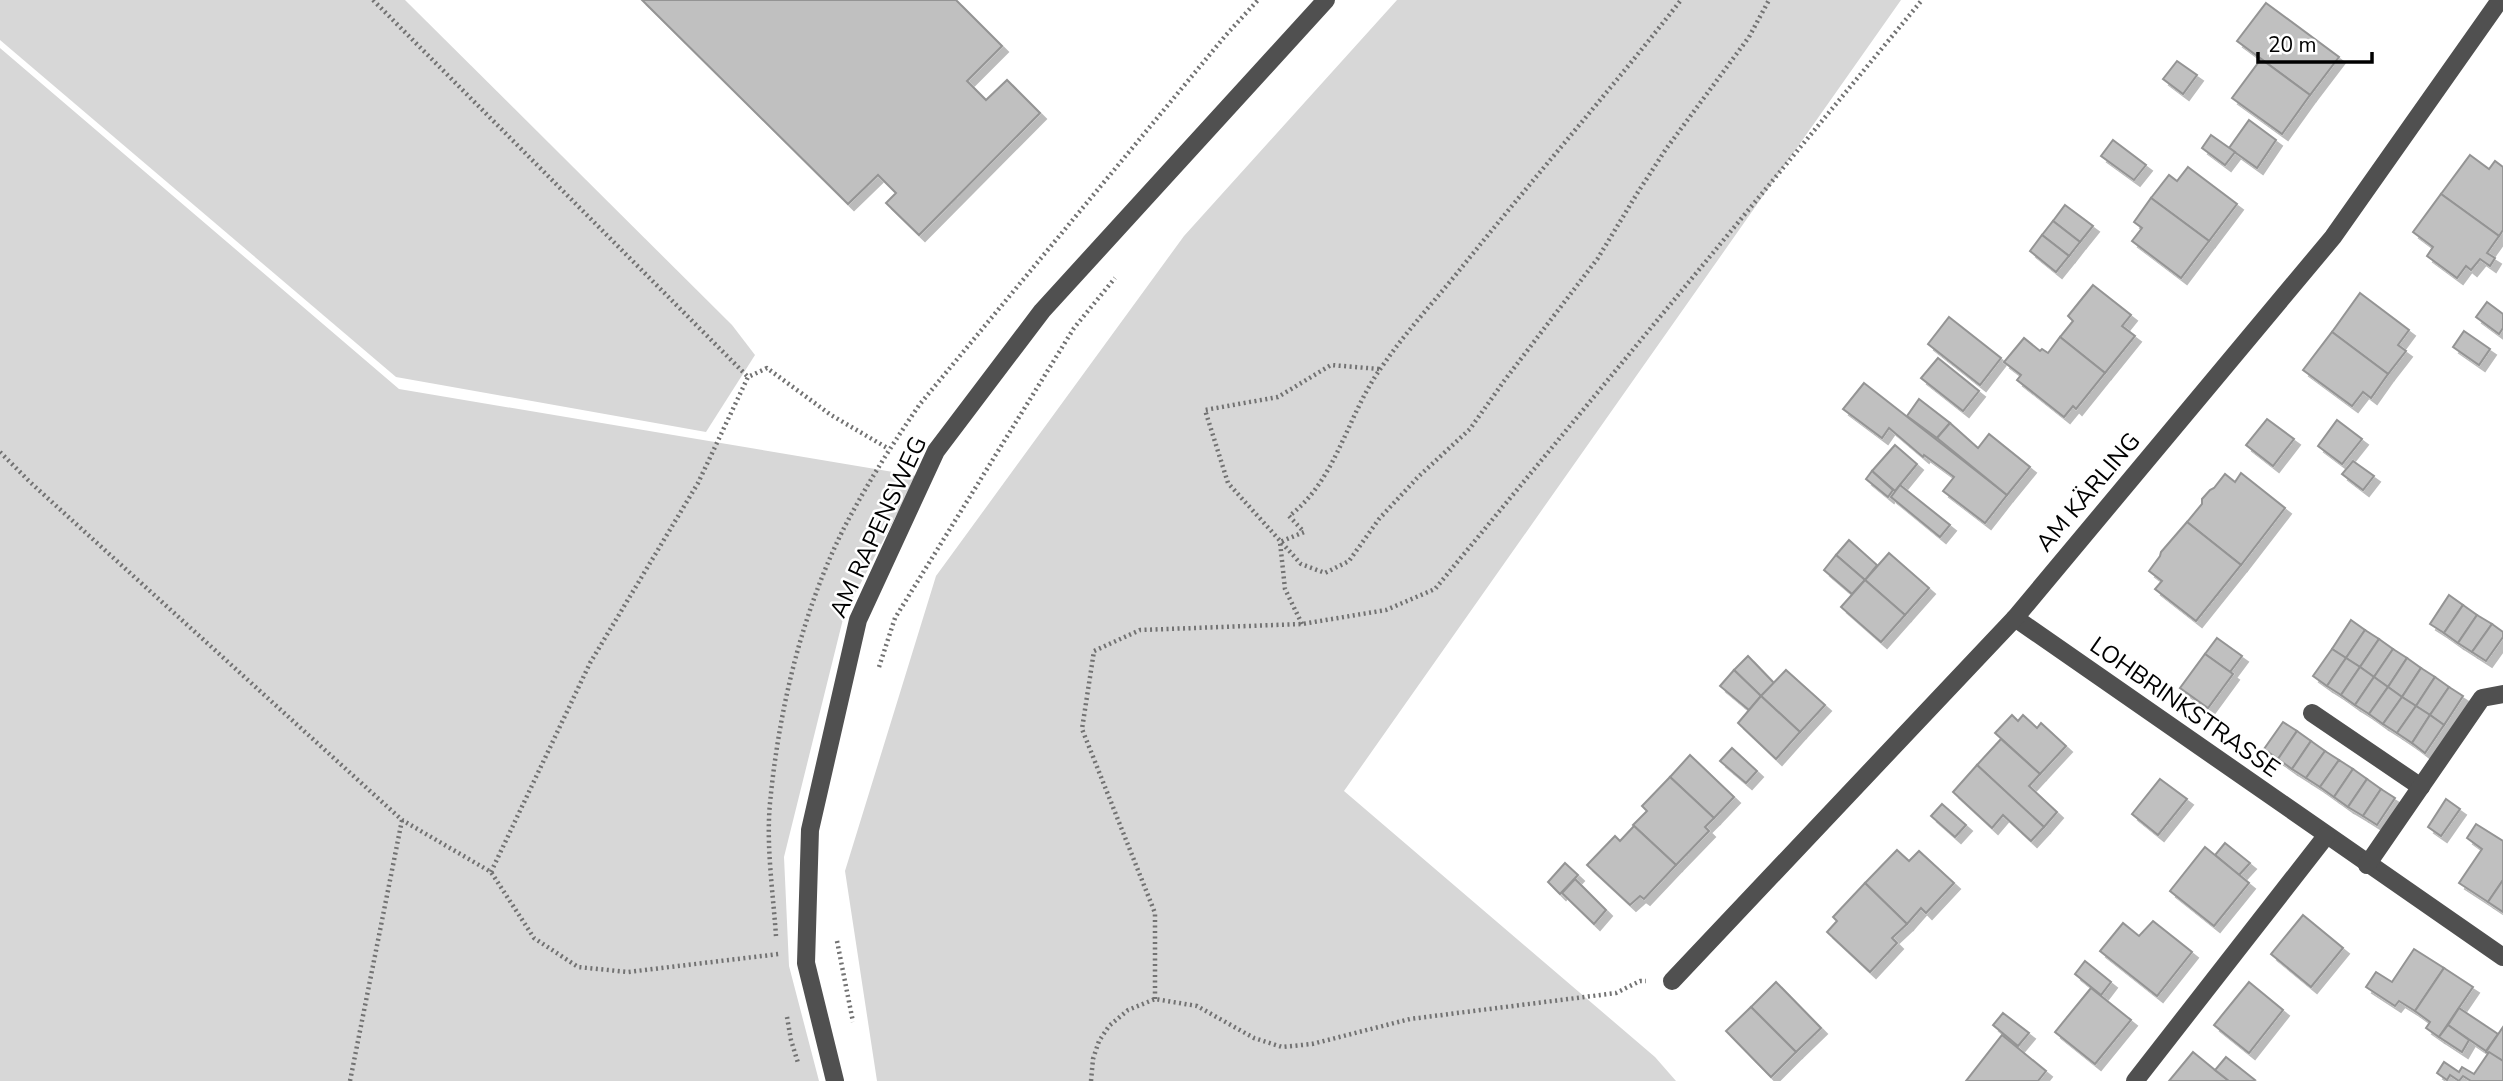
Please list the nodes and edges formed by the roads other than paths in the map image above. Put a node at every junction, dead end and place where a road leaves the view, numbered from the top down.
1 (1326, 0) edge
2 (2500, 0) edge
3 (2015, 618) junction
4 (2503, 694) edge
5 (2312, 713) dead end
6 (2421, 786) junction
7 (2326, 836) junction
8 (2367, 865) junction
9 (2503, 957) edge
10 (1672, 981) road end
11 (835, 1081) edge
12 (2135, 1081) edge

1 - 11 street, AM RAPENSWEG
2 - 3 street, AM KÄRLING
3 - 7 street, LOHBRINKSTRASSE
3 - 10 street, AM KÄRLING
4 - 6 street
5 - 6 street
6 - 8 street
7 - 8 street, LOHBRINKSTRASSE
7 - 12 street
8 - 9 street, LOHBRINKSTRASSE

